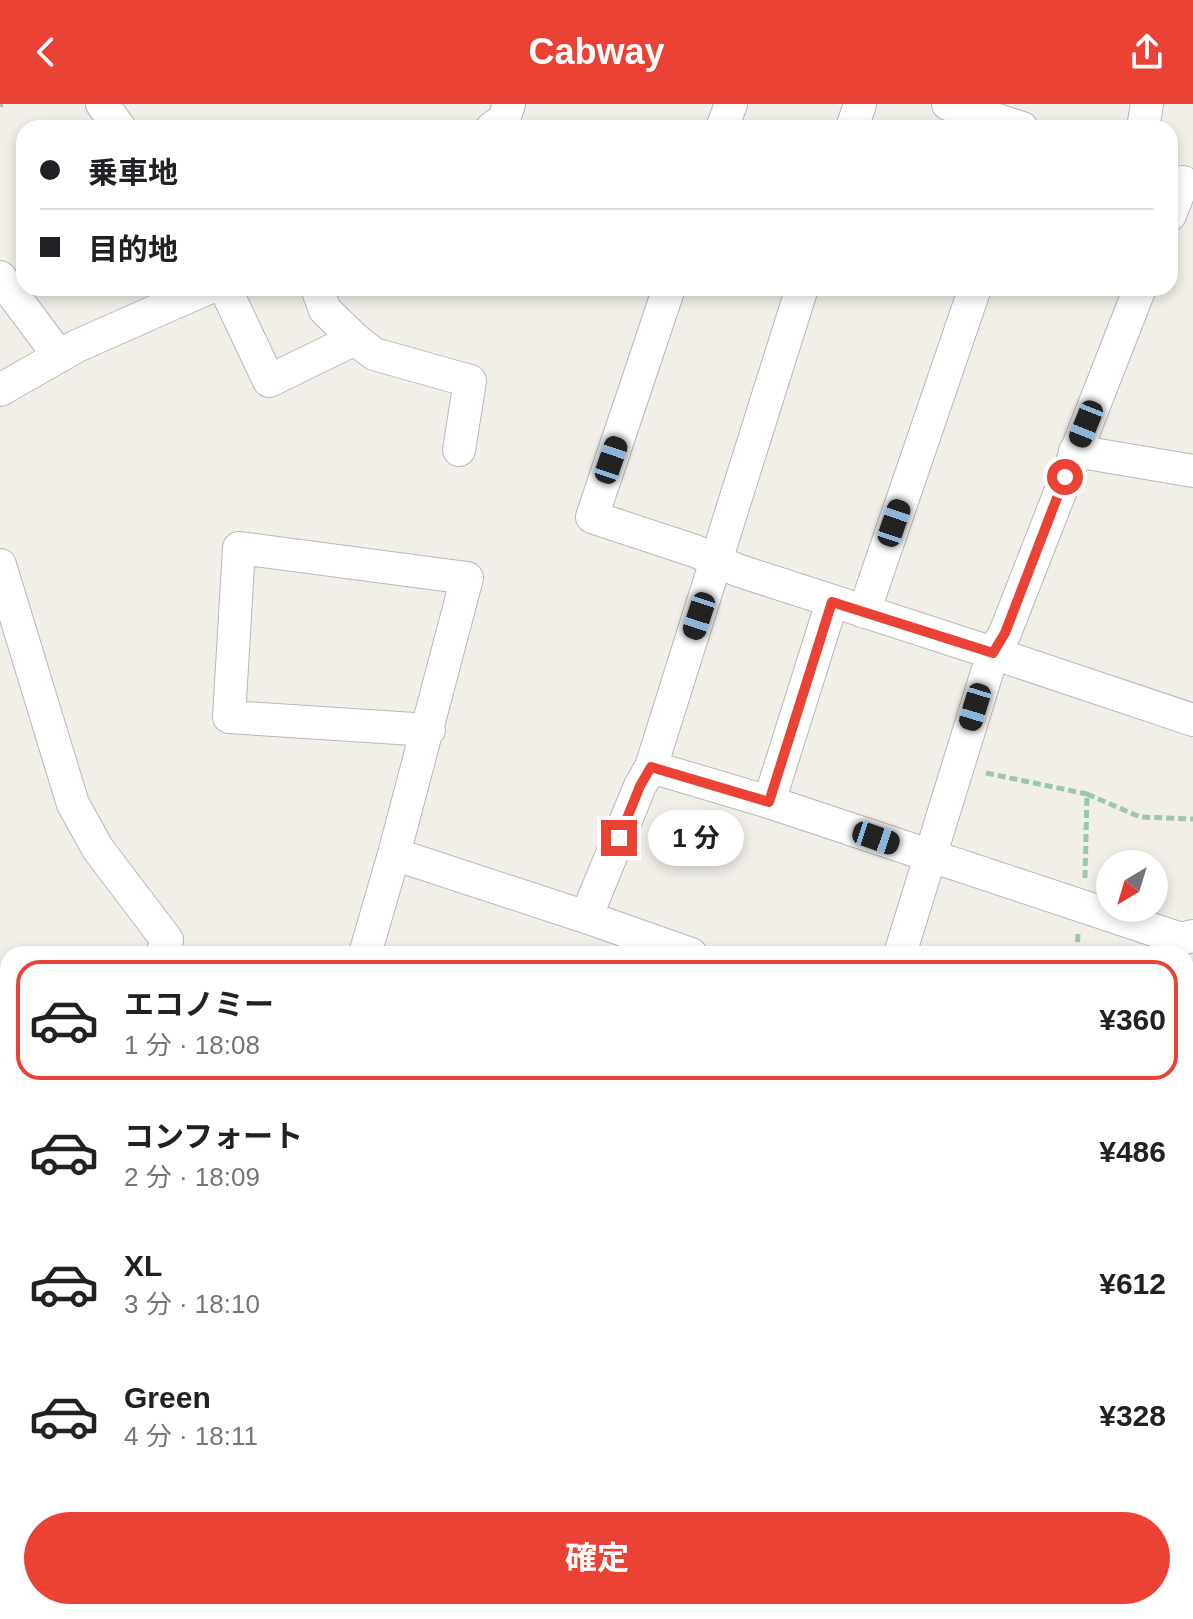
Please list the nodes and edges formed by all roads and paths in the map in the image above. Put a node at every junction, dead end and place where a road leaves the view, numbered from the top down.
1 (948, 104) edge
2 (997, 120) edge
3 (0, 277) edge
4 (190, 296) edge
5 (229, 296) edge
6 (320, 296) edge
7 (666, 296) edge
8 (799, 296) edge
9 (972, 296) edge
10 (1137, 296) edge
11 (355, 339) junction
12 (59, 356) junction
13 (0, 390) edge
14 (459, 450) dead end
15 (1075, 451) junction
16 (1193, 471) edge
17 (716, 559) junction
18 (0, 565) edge
19 (832, 602) junction
20 (864, 612) junction
21 (993, 653) junction
22 (1193, 720) edge
23 (429, 730) junction
24 (651, 767) junction
25 (956, 767) junction
26 (1087, 794) junction
27 (769, 802) junction
28 (1193, 819) edge
29 (394, 854) junction
30 (929, 856) junction
31 (1085, 906) junction
32 (586, 917) junction
33 (1193, 936) edge
34 (165, 946) edge
35 (367, 946) edge
36 (668, 946) edge
37 (902, 946) edge

1 - 2 street
3 - 12 street
4 - 12 street
5 - 11 street
6 - 11 street
7 - 17 street
8 - 17 street
9 - 20 street
10 - 15 street
11 - 14 street
12 - 13 street
15 - 16 street
15 - 21 street
17 - 19 street
17 - 24 street
18 - 34 street
19 - 20 street
19 - 27 street
20 - 21 street
21 - 22 street
21 - 25 street
23 - 23 street
23 - 29 street
24 - 27 street
24 - 32 street
25 - 26 path
25 - 30 street
26 - 28 path
26 - 31 path
27 - 30 street
29 - 32 street
29 - 35 street
30 - 31 street
30 - 37 street
31 - 33 street
32 - 36 street

